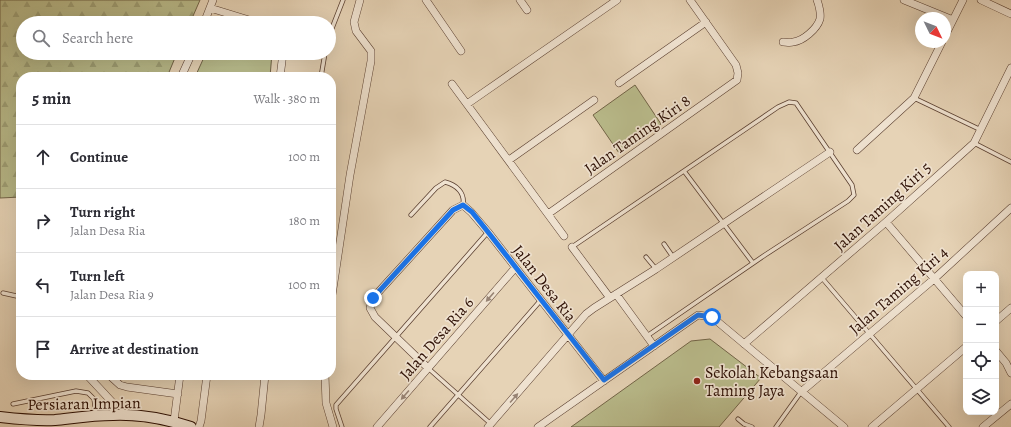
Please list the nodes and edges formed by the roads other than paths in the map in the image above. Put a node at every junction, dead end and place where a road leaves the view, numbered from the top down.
1 (213, 0) edge
2 (343, 0) edge
3 (360, 0) edge
4 (426, 0) edge
5 (520, 0) edge
6 (617, 0) edge
7 (690, 0) edge
8 (817, 0) edge
9 (904, 0) edge
10 (963, 0) edge
11 (981, 0) edge
12 (210, 8) junction
13 (527, 10) dead end
14 (1011, 14) edge
15 (207, 16) edge
16 (236, 16) edge
17 (336, 18) edge
18 (953, 20) junction
19 (706, 22) junction
20 (951, 24) edge
21 (783, 42) dead end
22 (939, 48) edge
23 (461, 51) dead end
24 (189, 60) edge
25 (282, 60) edge
26 (324, 60) edge
27 (1011, 68) edge
28 (183, 72) edge
29 (281, 72) edge
30 (323, 72) edge
31 (619, 83) dead end
32 (452, 84) dead end
33 (914, 98) junction
34 (594, 100) dead end
35 (467, 104) junction
36 (981, 130) junction
37 (974, 143) junction
38 (857, 150) dead end
39 (830, 152) junction
40 (508, 160) junction
41 (1011, 162) edge
42 (684, 171) junction
43 (463, 205) junction
44 (1011, 208) edge
45 (548, 214) junction
46 (411, 215) dead end
47 (886, 222) junction
48 (724, 223) junction
49 (488, 232) junction
50 (564, 236) dead end
51 (664, 244) dead end
52 (572, 247) joint
53 (646, 257) dead end
54 (673, 257) junction
55 (753, 263) junction
56 (515, 268) junction
57 (336, 269) edge
58 (656, 269) junction
59 (822, 278) junction
60 (934, 279) junction
61 (3, 293) dead end
62 (16, 296) edge
63 (613, 296) junction
64 (541, 300) junction
65 (1011, 308) edge
66 (963, 313) edge
67 (999, 318) edge
68 (870, 334) junction
69 (568, 335) junction
70 (647, 336) junction
71 (396, 337) junction
72 (744, 344) junction
73 (654, 346) junction
74 (963, 349) edge
75 (999, 355) edge
76 (428, 368) junction
77 (1011, 373) edge
78 (92, 380) edge
79 (114, 380) edge
80 (179, 380) edge
81 (206, 380) edge
82 (264, 380) edge
83 (325, 380) edge
84 (604, 380) junction
85 (916, 388) junction
86 (801, 392) junction
87 (178, 394) junction
88 (459, 395) junction
89 (13, 404) dead end
90 (1011, 404) edge
91 (114, 414) junction
92 (96, 416) junction
93 (0, 417) edge
94 (738, 419) dead end
95 (174, 421) junction
96 (489, 425) edge
97 (191, 427) edge
98 (199, 427) edge
99 (259, 427) edge
100 (333, 427) edge
101 (342, 427) edge
102 (377, 427) edge
103 (430, 427) edge
104 (538, 427) edge
105 (752, 427) edge
106 (776, 427) edge
107 (844, 427) edge
108 (872, 427) edge
109 (949, 427) edge
110 (983, 427) edge

1 - 12 street
2 - 17 lane
3 - 57 street
4 - 23 street
5 - 13 street
6 - 35 street
7 - 19 street
8 - 21 street
9 - 18 street
10 - 18 street
11 - 14 street
12 - 15 street
12 - 16 street
18 - 20 street
19 - 31 street
19 - 45 street, Jalan Taming Kiri 8
22 - 33 street
24 - 28 street
25 - 29 street
26 - 30 lane
27 - 36 street, Jalan Taming Kiri 5
32 - 35 street
33 - 36 lane
33 - 38 street
34 - 40 street
35 - 40 street
36 - 37 street, Jalan Taming Kiri 5
37 - 41 lane
37 - 47 street, Jalan Taming Kiri 5
39 - 42 lane
39 - 48 street
39 - 55 lane
40 - 45 street
42 - 48 lane
42 - 52 lane
43 - 46 lane
43 - 49 street, Jalan Desa Ria
43 - 71 street
44 - 60 street, Jalan Taming Kiri 4
45 - 50 street
47 - 59 street, Jalan Taming Kiri 5
47 - 60 street
48 - 54 street
48 - 55 lane
49 - 56 street, Jalan Desa Ria
49 - 71 lane
51 - 54 lane
52 - 63 street
53 - 58 lane
54 - 58 street
55 - 70 lane
56 - 64 street, Jalan Desa Ria
56 -> 76 street, Jalan Desa Ria 6
58 - 63 street
59 - 68 lane
59 - 72 street, Jalan Taming Kiri 5
60 - 66 street
60 - 68 street, Jalan Taming Kiri 4
61 - 62 lane
63 - 69 street
63 - 70 street
64 - 69 street, Jalan Desa Ria
64 - 88 lane
65 - 67 street
68 - 85 lane
68 - 86 street, Jalan Taming Kiri 4
69 - 84 street, Jalan Desa Ria
96 -> 69 street
70 - 73 street
71 - 76 street
71 - 101 lane
72 - 73 street
72 - 86 street
73 - 84 street
74 - 85 street
75 - 77 street
76 - 88 lane
76 -> 102 street, Jalan Desa Ria 6
78 - 91 street
79 - 87 street
80 - 87 street
81 - 98 street
82 - 99 street
83 - 100 street
84 - 104 street
85 - 108 street
85 - 109 lane
86 - 106 lane
86 - 107 street
87 - 95 street
88 - 96 lane
88 - 103 lane
89 - 92 lane
90 - 110 street
91 - 92 street, Persiaran Impian
91 - 95 street, Persiaran Impian
92 - 93 street, Persiaran Impian
94 - 105 lane
95 - 97 street, Persiaran Impian

